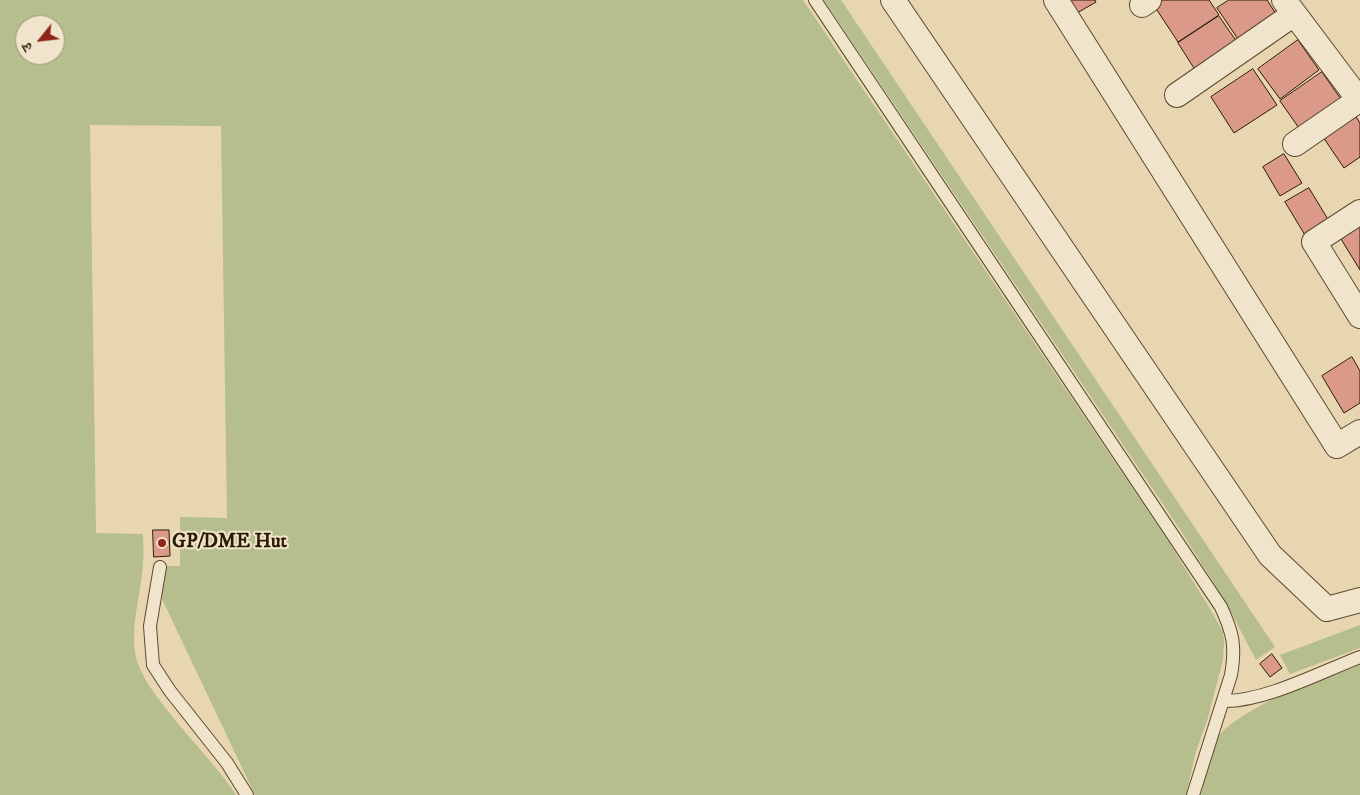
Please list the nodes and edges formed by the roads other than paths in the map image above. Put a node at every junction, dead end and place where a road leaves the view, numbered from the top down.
1 (815, 0) edge
2 (893, 0) edge
3 (1056, 0) edge
4 (1289, 7) edge
5 (1357, 90) edge
6 (1177, 94) dead end
7 (1295, 144) dead end
8 (1360, 212) edge
9 (1360, 316) edge
10 (1360, 432) edge
11 (160, 567) dead end
12 (1360, 600) edge
13 (1360, 657) edge
14 (1223, 701) junction
15 (247, 795) edge
16 (1193, 795) edge

1 - 14 lane
2 - 12 street
3 - 10 street
4 - 5 street
4 - 6 street
5 - 7 street
8 - 9 street
11 - 15 lane
13 - 14 lane
14 - 16 lane

